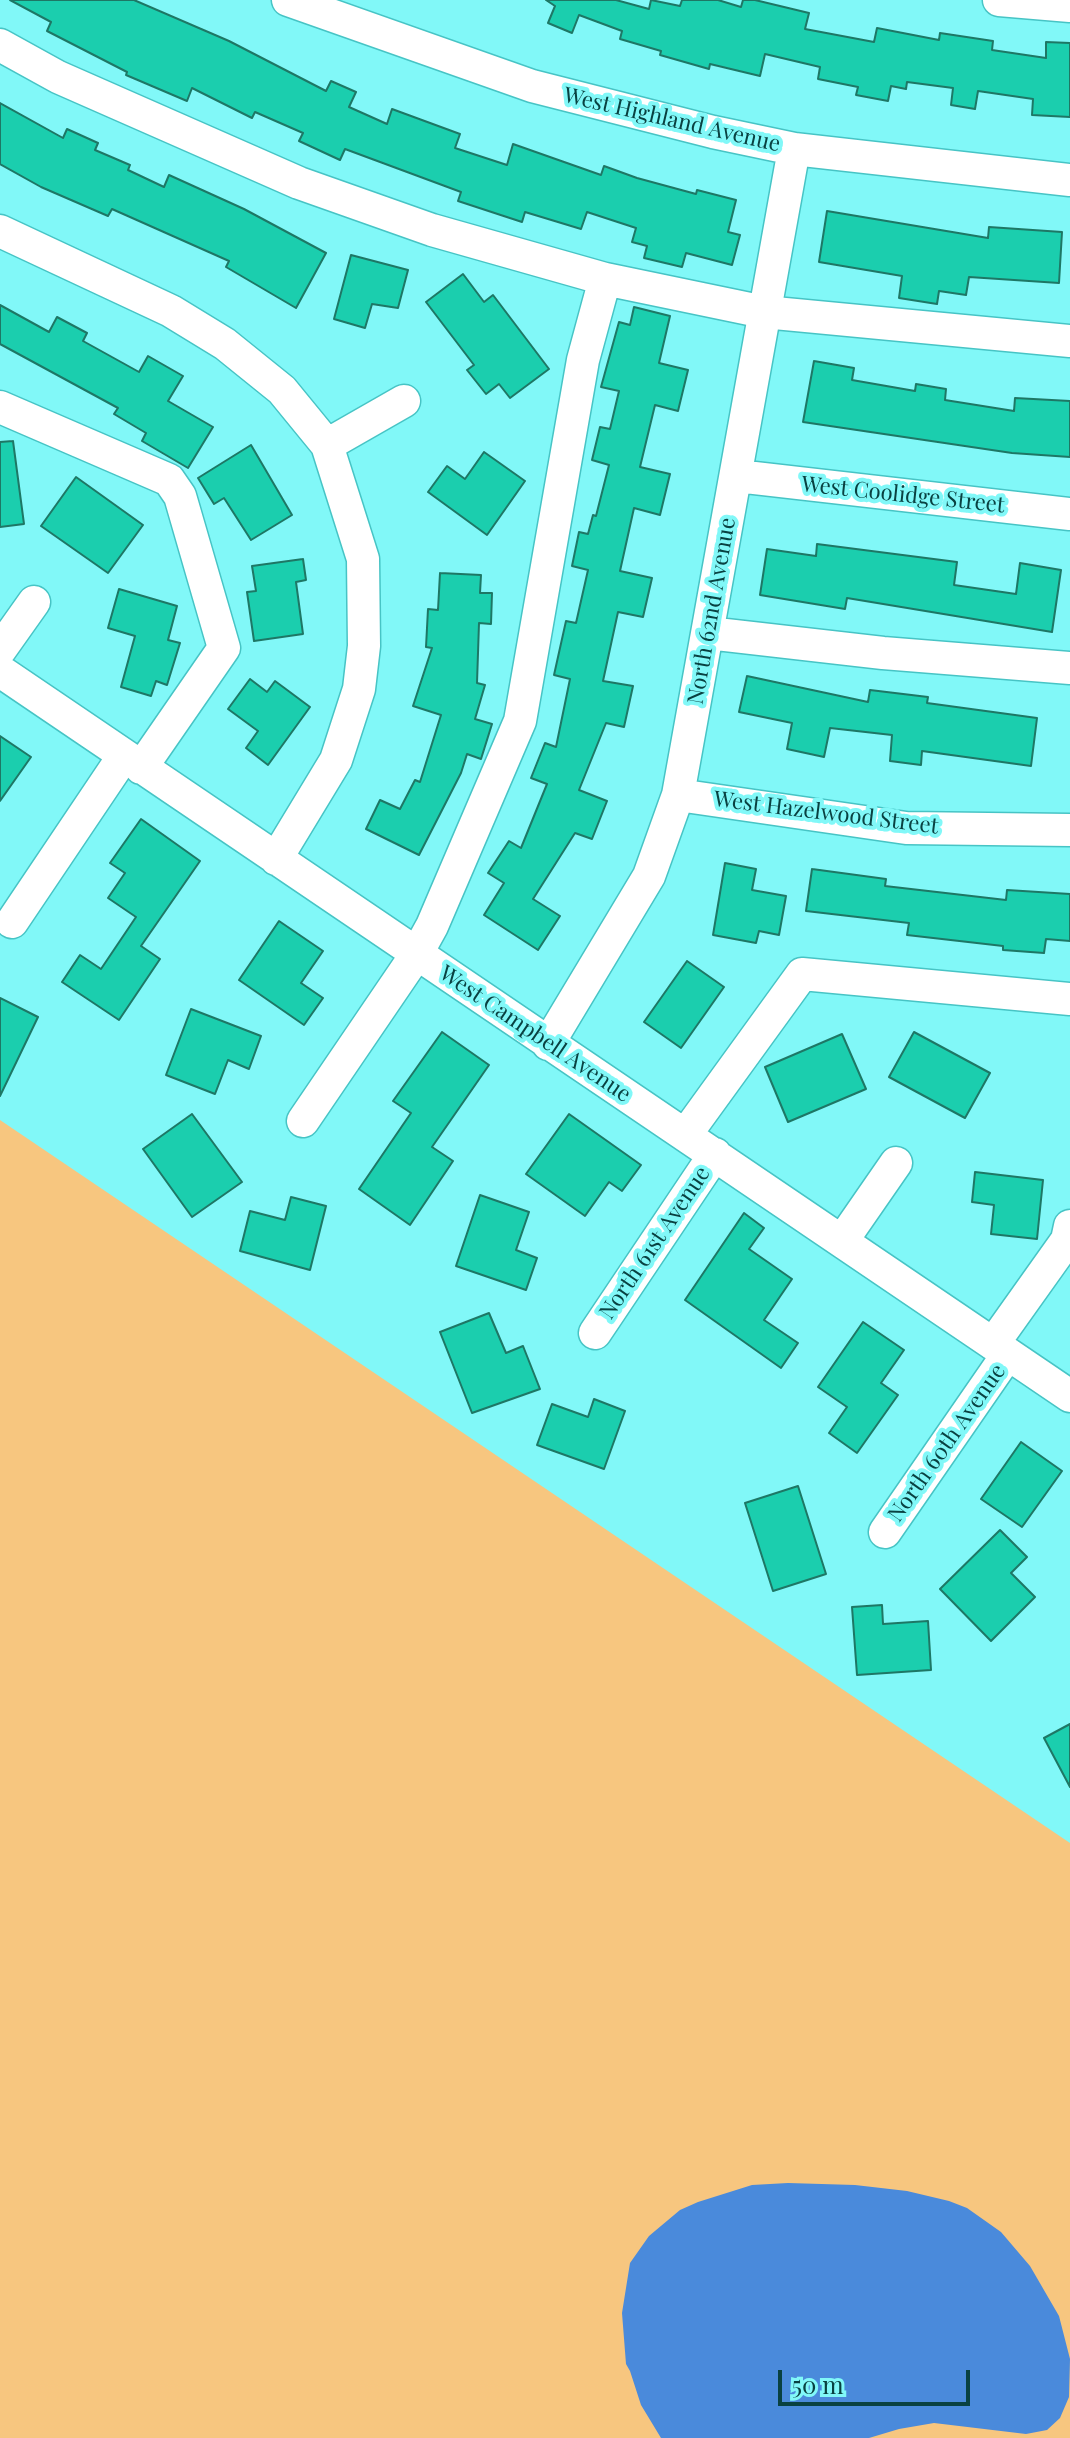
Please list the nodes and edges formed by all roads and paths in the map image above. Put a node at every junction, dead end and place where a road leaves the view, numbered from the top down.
1 (288, 0) edge
2 (999, 0) edge
3 (1070, 6) edge
4 (0, 45) edge
5 (794, 149) junction
6 (1070, 180) edge
7 (0, 231) edge
8 (605, 279) junction
9 (764, 312) junction
10 (1070, 341) edge
11 (404, 401) dead end
12 (0, 407) edge
13 (327, 445) junction
14 (737, 476) junction
15 (1070, 514) edge
16 (34, 602) dead end
17 (708, 633) junction
18 (0, 650) edge
19 (1070, 668) edge
20 (0, 671) edge
21 (132, 762) junction
22 (678, 795) junction
23 (1070, 830) edge
24 (276, 859) junction
25 (12, 922) dead end
26 (416, 955) junction
27 (1070, 999) edge
28 (548, 1044) junction
29 (303, 1121) dead end
30 (686, 1134) junction
31 (715, 1154) junction
32 (896, 1163) dead end
33 (1070, 1226) edge
34 (842, 1241) junction
35 (595, 1333) dead end
36 (1000, 1349) junction
37 (1070, 1396) edge
38 (885, 1532) dead end

1 - 5 street, West Highland Avenue
2 - 3 street
4 - 8 street
5 - 6 street, West Highland Avenue
5 - 9 street, North 62nd Avenue
7 - 13 street
8 - 9 street
8 - 26 street
9 - 10 street
9 - 14 street, North 62nd Avenue
11 - 13 street
12 - 21 street
13 - 24 street
14 - 15 street, West Coolidge Street
14 - 17 street, North 62nd Avenue
16 - 18 street
17 - 19 street
17 - 22 street, North 62nd Avenue
20 - 21 street, West Campbell Avenue
21 - 24 street, West Campbell Avenue
21 - 25 street
22 - 23 street, West Hazelwood Street
22 - 28 street, North 62nd Avenue
24 - 26 street, West Campbell Avenue
26 - 28 street, West Campbell Avenue
26 - 29 street
27 - 30 street
28 - 30 street, West Campbell Avenue
30 - 31 street, West Campbell Avenue
31 - 34 street, West Campbell Avenue
31 - 35 street, North 61st Avenue
32 - 34 street
33 - 36 street, North 60th Avenue
34 - 36 street, West Campbell Avenue
36 - 37 street, West Campbell Avenue
36 - 38 street, North 60th Avenue

